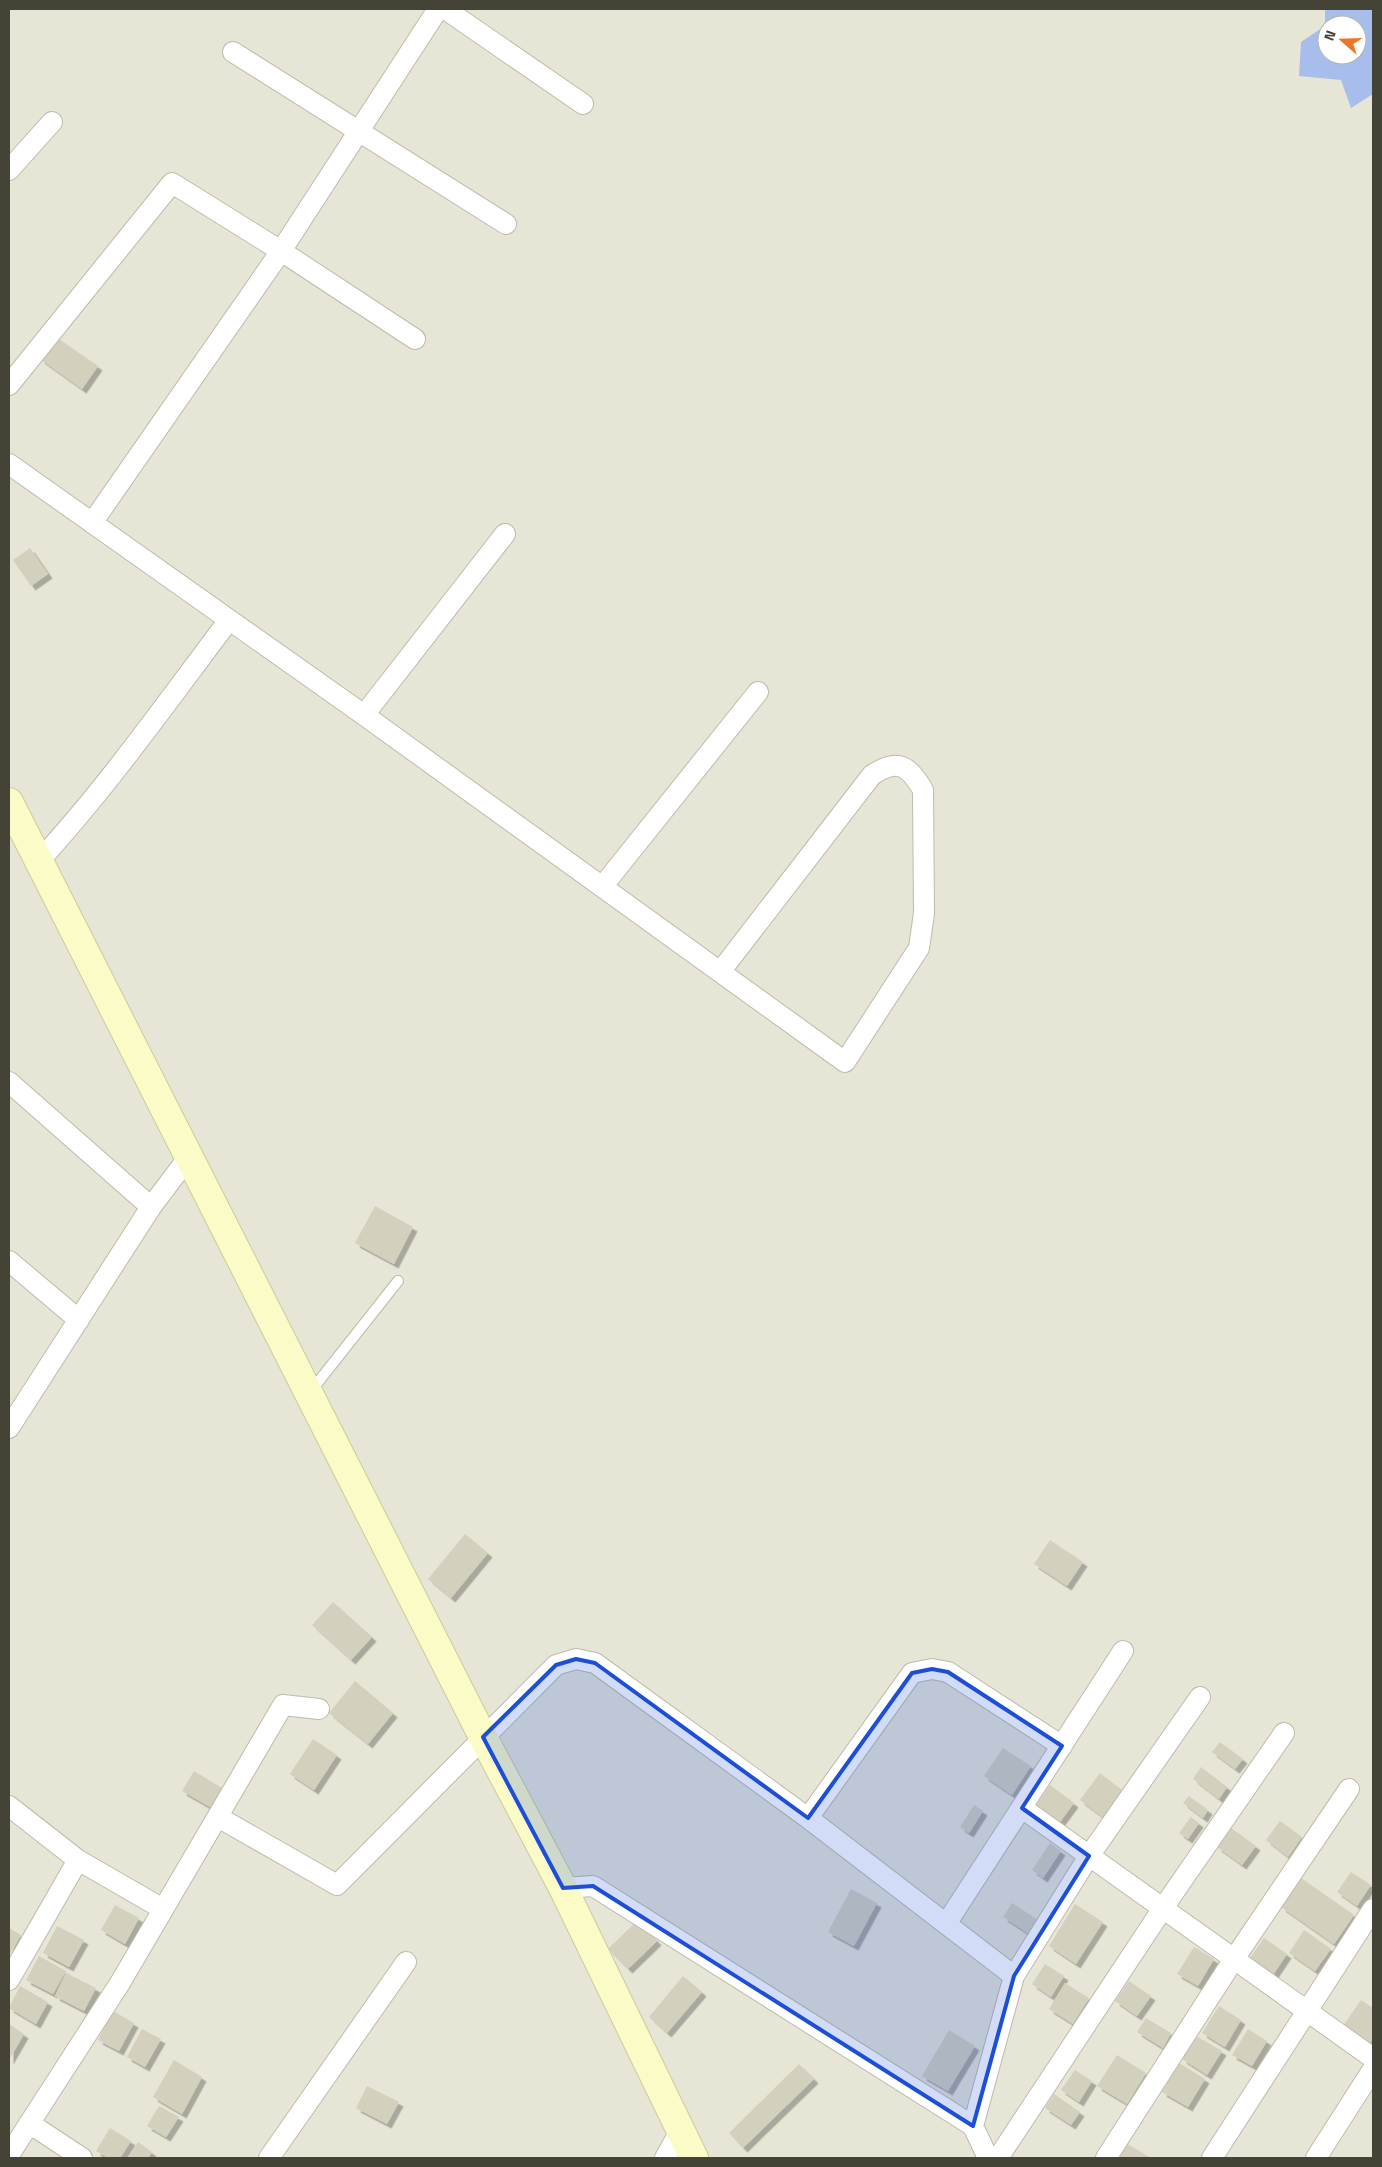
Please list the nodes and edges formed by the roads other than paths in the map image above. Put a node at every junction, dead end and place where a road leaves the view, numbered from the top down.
1 (438, 9) edge
2 (445, 9) edge
3 (233, 52) dead end
4 (583, 104) dead end
5 (52, 122) dead end
6 (359, 130) junction
7 (9, 170) edge
8 (506, 224) dead end
9 (281, 251) junction
10 (415, 339) dead end
11 (9, 385) edge
12 (9, 464) edge
13 (92, 523) junction
14 (505, 534) dead end
15 (229, 620) junction
16 (758, 692) dead end
17 (364, 715) junction
18 (9, 802) edge
19 (39, 861) junction
20 (602, 887) junction
21 (720, 972) junction
22 (9, 1082) edge
23 (188, 1158) junction
24 (151, 1207) junction
25 (9, 1261) edge
26 (398, 1282) dead end
27 (79, 1320) junction
28 (308, 1394) junction
29 (9, 1428) edge
30 (1123, 1651) dead end
31 (1200, 1697) dead end
32 (319, 1709) dead end
33 (1284, 1732) dead end
34 (483, 1737) junction
35 (1062, 1746) junction
36 (1348, 1789) dead end
37 (9, 1806) edge
38 (1022, 1808) junction
39 (218, 1817) junction
40 (808, 1818) junction
41 (1089, 1856) junction
42 (78, 1860) junction
43 (563, 1888) junction
44 (1163, 1908) junction
45 (1373, 1909) edge
46 (163, 1910) junction
47 (946, 1924) junction
48 (1234, 1959) junction
49 (406, 1962) dead end
50 (1014, 1976) junction
51 (9, 1980) edge
52 (1307, 2011) junction
53 (1373, 2058) edge
54 (1373, 2069) edge
55 (29, 2123) junction
56 (973, 2126) junction
57 (680, 2131) junction
58 (9, 2155) edge
59 (82, 2158) edge
60 (269, 2158) edge
61 (665, 2158) edge
62 (694, 2158) edge
63 (988, 2158) edge
64 (998, 2158) edge
65 (1106, 2158) edge
66 (1212, 2158) edge
67 (1316, 2158) edge

1 - 6 street
2 - 4 street
3 - 6 street
5 - 7 street
6 - 8 street
6 - 9 street
9 - 10 street
9 - 11 street
9 - 13 street
12 - 13 street
13 - 15 street
14 - 17 street
15 - 17 street
15 - 19 street
16 - 20 street
17 - 20 street
18 - 19 main road
19 - 23 main road
20 - 21 street
21 - 21 street
22 - 24 street
23 - 24 street
23 - 28 main road
24 - 27 street
25 - 27 street
26 - 28 lane
27 - 29 street
28 - 34 main road
30 - 35 street
31 - 41 street
32 - 39 street
33 - 44 street
34 - 39 street
34 - 40 street
34 - 43 main road
35 - 38 street
35 - 40 street
36 - 48 street
37 - 42 street
38 - 41 street
38 - 47 street
39 - 46 street
40 - 47 street
41 - 44 street
41 - 50 street
42 - 46 street
42 - 51 street
43 - 56 street
43 - 57 main road
44 - 48 street
44 - 64 street
45 - 52 street
46 - 55 street
47 - 50 street
48 - 52 street
48 - 65 street
49 - 60 street
50 - 56 street
52 - 53 street
52 - 66 street
54 - 67 street
55 - 58 street
55 - 59 street
56 - 63 street
57 - 61 street
57 - 62 main road

